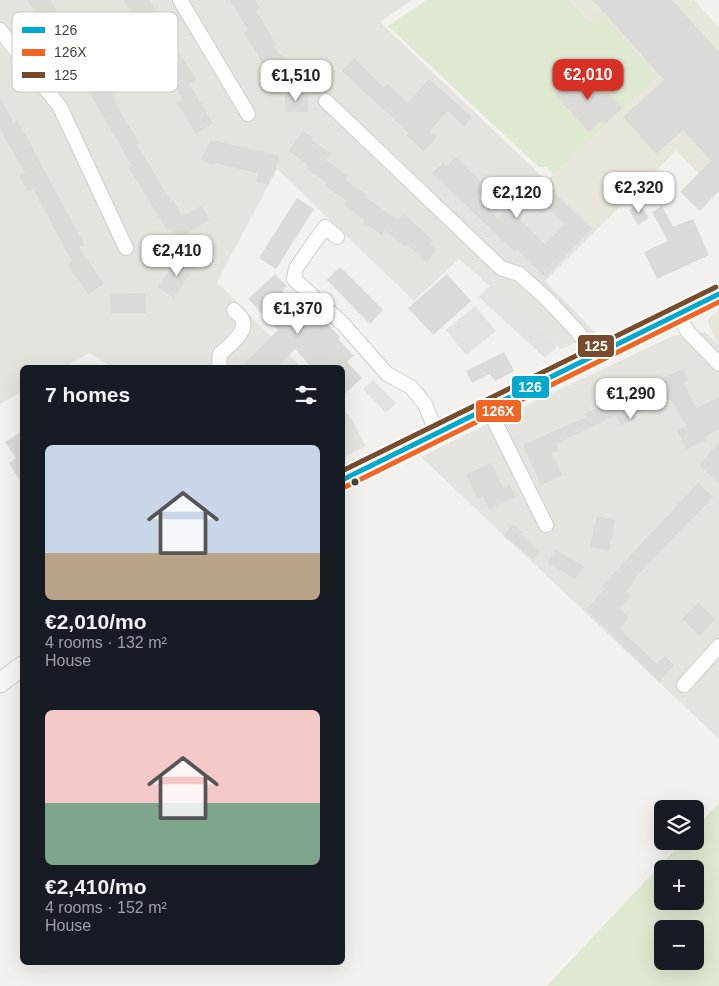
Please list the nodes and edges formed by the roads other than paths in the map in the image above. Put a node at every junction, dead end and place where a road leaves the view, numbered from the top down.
1 (180, 0) edge
2 (0, 30) edge
3 (12, 45) edge
4 (48, 92) edge
5 (326, 101) dead end
6 (248, 114) dead end
7 (337, 237) dead end
8 (126, 248) dead end
9 (719, 294) edge
10 (234, 310) dead end
11 (676, 315) junction
12 (594, 356) junction
13 (719, 364) edge
14 (219, 365) edge
15 (488, 408) junction
16 (436, 434) junction
17 (345, 479) edge
18 (546, 525) dead end
19 (719, 646) edge
20 (20, 668) edge
21 (0, 683) edge
22 (684, 685) dead end

1 - 6 street
2 - 3 street
4 - 8 street
5 - 12 street
7 - 16 street
9 - 11 main road
10 - 14 street
11 - 12 main road
11 - 13 street
12 - 15 main road
15 - 16 main road
15 - 18 street
16 - 17 main road
19 - 22 street
20 - 21 main road

